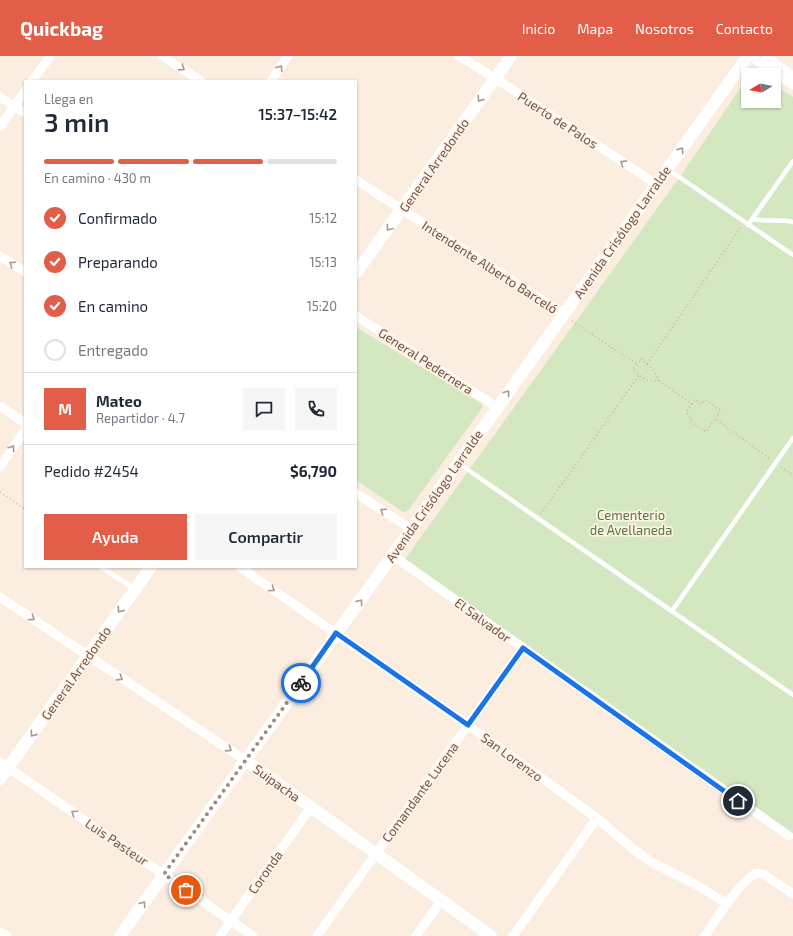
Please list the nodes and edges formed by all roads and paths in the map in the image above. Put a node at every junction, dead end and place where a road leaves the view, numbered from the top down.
1 (50, 56) edge
2 (162, 56) edge
3 (288, 56) edge
4 (459, 56) edge
5 (511, 56) edge
6 (749, 56) edge
7 (766, 56) edge
8 (793, 76) edge
9 (495, 78) junction
10 (33, 80) edge
11 (199, 80) edge
12 (272, 80) edge
13 (793, 85) edge
14 (24, 92) edge
15 (0, 97) edge
16 (15, 106) junction
17 (24, 112) edge
18 (0, 127) edge
19 (793, 161) edge
20 (667, 169) junction
21 (357, 181) edge
22 (656, 184) junction
23 (402, 210) junction
24 (752, 218) junction
25 (793, 222) edge
26 (746, 224) junction
27 (793, 255) edge
28 (0, 256) edge
29 (24, 271) edge
30 (357, 272) edge
31 (564, 314) junction
32 (357, 317) edge
33 (637, 364) junction
34 (647, 364) junction
35 (639, 375) junction
36 (659, 381) junction
37 (692, 404) junction
38 (0, 406) edge
39 (497, 407) junction
40 (715, 419) junction
41 (24, 422) edge
42 (24, 431) edge
43 (793, 438) edge
44 (458, 463) junction
45 (775, 463) junction
46 (0, 467) edge
47 (793, 475) edge
48 (0, 492) edge
49 (357, 494) edge
50 (24, 508) edge
51 (537, 519) junction
52 (411, 529) junction
53 (392, 555) junction
54 (103, 568) edge
55 (150, 568) edge
56 (241, 568) edge
57 (135, 589) junction
58 (0, 596) edge
59 (672, 611) junction
60 (336, 633) junction
61 (523, 648) junction
62 (88, 656) junction
63 (793, 695) edge
64 (468, 725) junction
65 (245, 760) junction
66 (4, 765) edge
67 (0, 779) edge
68 (311, 807) junction
69 (597, 818) junction
70 (789, 836) dead end
71 (375, 854) junction
72 (164, 874) junction
73 (793, 894) edge
74 (441, 901) junction
75 (726, 903) junction
76 (231, 921) junction
77 (0, 932) edge
78 (7, 936) edge
79 (120, 936) edge
80 (220, 936) edge
81 (253, 936) edge
82 (317, 936) edge
83 (416, 936) edge
84 (491, 936) edge
85 (513, 936) edge
86 (705, 936) edge

1 - 10 street
2 -> 11 street
12 -> 3 street
4 - 9 street, Puerto de Palos
5 - 9 street, General Arredondo
6 - 13 street
20 -> 6 street, Avenida Crisólogo Larralde
7 - 8 street
22 -> 9 street, Puerto de Palos
9 -> 23 street, General Arredondo
14 - 16 street
15 - 16 street
16 - 17 street
16 - 18 street
19 - 24 lane
20 - 22 street, Avenida Crisólogo Larralde
20 - 26 lane
21 - 23 street, Intendente Alberto Barceló
22 - 31 street, Avenida Crisólogo Larralde
23 -> 30 street, General Arredondo
23 - 31 street, Intendente Alberto Barceló
24 - 25 lane
24 - 26 lane
26 - 27 lane
26 - 34 path
29 -> 28 street
31 - 33 path
39 -> 31 street, Avenida Crisólogo Larralde
32 - 39 street, General Pedernera
33 - 34 path
33 - 35 path
34 - 36 path
35 - 36 path
35 - 51 path
36 - 37 path
37 - 40 path
37 - 40 path
38 - 41 street
39 - 44 street, Avenida Crisólogo Larralde
40 - 45 path
46 -> 42 street
43 - 45 lane
44 - 51 lane
44 - 52 street, Avenida Crisólogo Larralde
45 - 47 path
45 - 59 lane
48 - 50 path
52 -> 49 street
51 - 59 lane
52 - 53 street, Avenida Crisólogo Larralde
60 -> 53 street, Avenida Crisólogo Larralde
53 - 61 street, El Salvador
54 - 57 lane
55 - 57 street, General Arredondo
56 -> 60 street, San Lorenzo
57 -> 62 street, General Arredondo
58 -> 62 street, Suipacha
59 - 63 lane
60 - 64 street, San Lorenzo
60 - 65 street, Avenida Crisólogo Larralde
61 - 64 street, Comandante Lucena
61 - 70 street, El Salvador
62 -> 65 street, Suipacha
62 -> 66 street, General Arredondo
64 - 69 street, San Lorenzo
64 - 71 street, Comandante Lucena
65 - 68 street, Suipacha
65 - 72 street, Avenida Crisólogo Larralde
66 - 67 street, General Arredondo
72 -> 66 street, Luis Pasteur
68 - 71 street, Suipacha
68 - 76 street, Coronda
69 - 75 street, San Lorenzo
69 - 85 street
71 - 74 street, Suipacha
71 - 82 street, Comandante Lucena
72 - 76 street, Luis Pasteur
79 -> 72 street, Avenida Crisólogo Larralde
73 - 75 street
74 - 83 street
74 - 84 street, Suipacha
75 - 86 street
76 - 80 street, Coronda
76 - 81 street, Luis Pasteur
77 - 78 street

